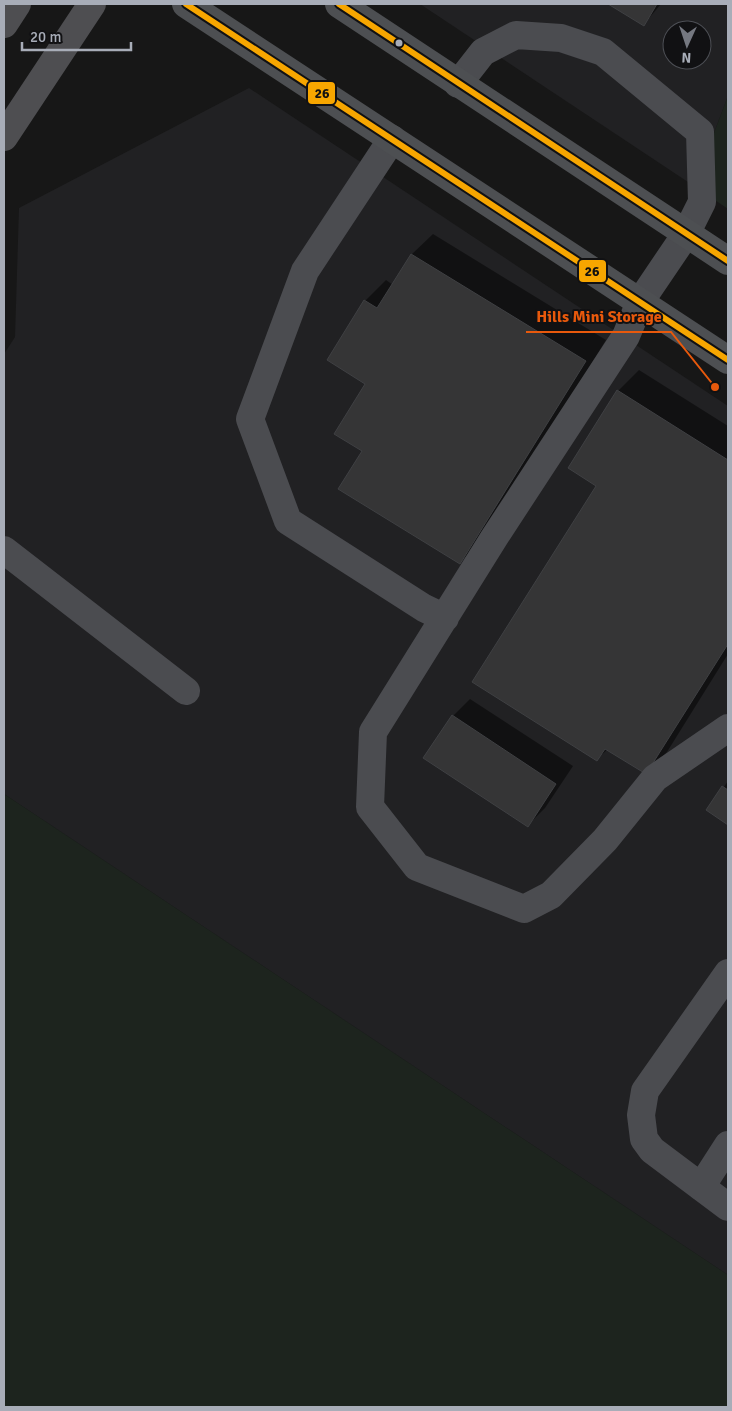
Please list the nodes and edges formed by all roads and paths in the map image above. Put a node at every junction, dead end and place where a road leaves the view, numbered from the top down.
1 (17, 4) edge
2 (92, 4) edge
3 (186, 4) edge
4 (339, 4) edge
5 (4, 24) edge
6 (458, 84) junction
7 (4, 137) edge
8 (392, 139) junction
9 (686, 234) junction
10 (728, 261) edge
11 (640, 302) junction
12 (728, 360) edge
13 (4, 550) edge
14 (445, 618) junction
15 (186, 691) dead end
16 (728, 728) edge
17 (728, 973) edge
18 (728, 1145) edge
19 (701, 1187) junction
20 (728, 1207) edge

1 - 5 highway
2 - 7 highway
3 - 8 main road
4 - 6 main road
6 - 9 main road
6 - 9 lane
8 - 11 main road
8 - 14 lane
9 - 10 main road
9 - 11 lane
11 - 12 main road
11 - 14 lane
13 - 15 lane
14 - 16 lane
17 - 19 lane
18 - 19 lane
19 - 20 lane

